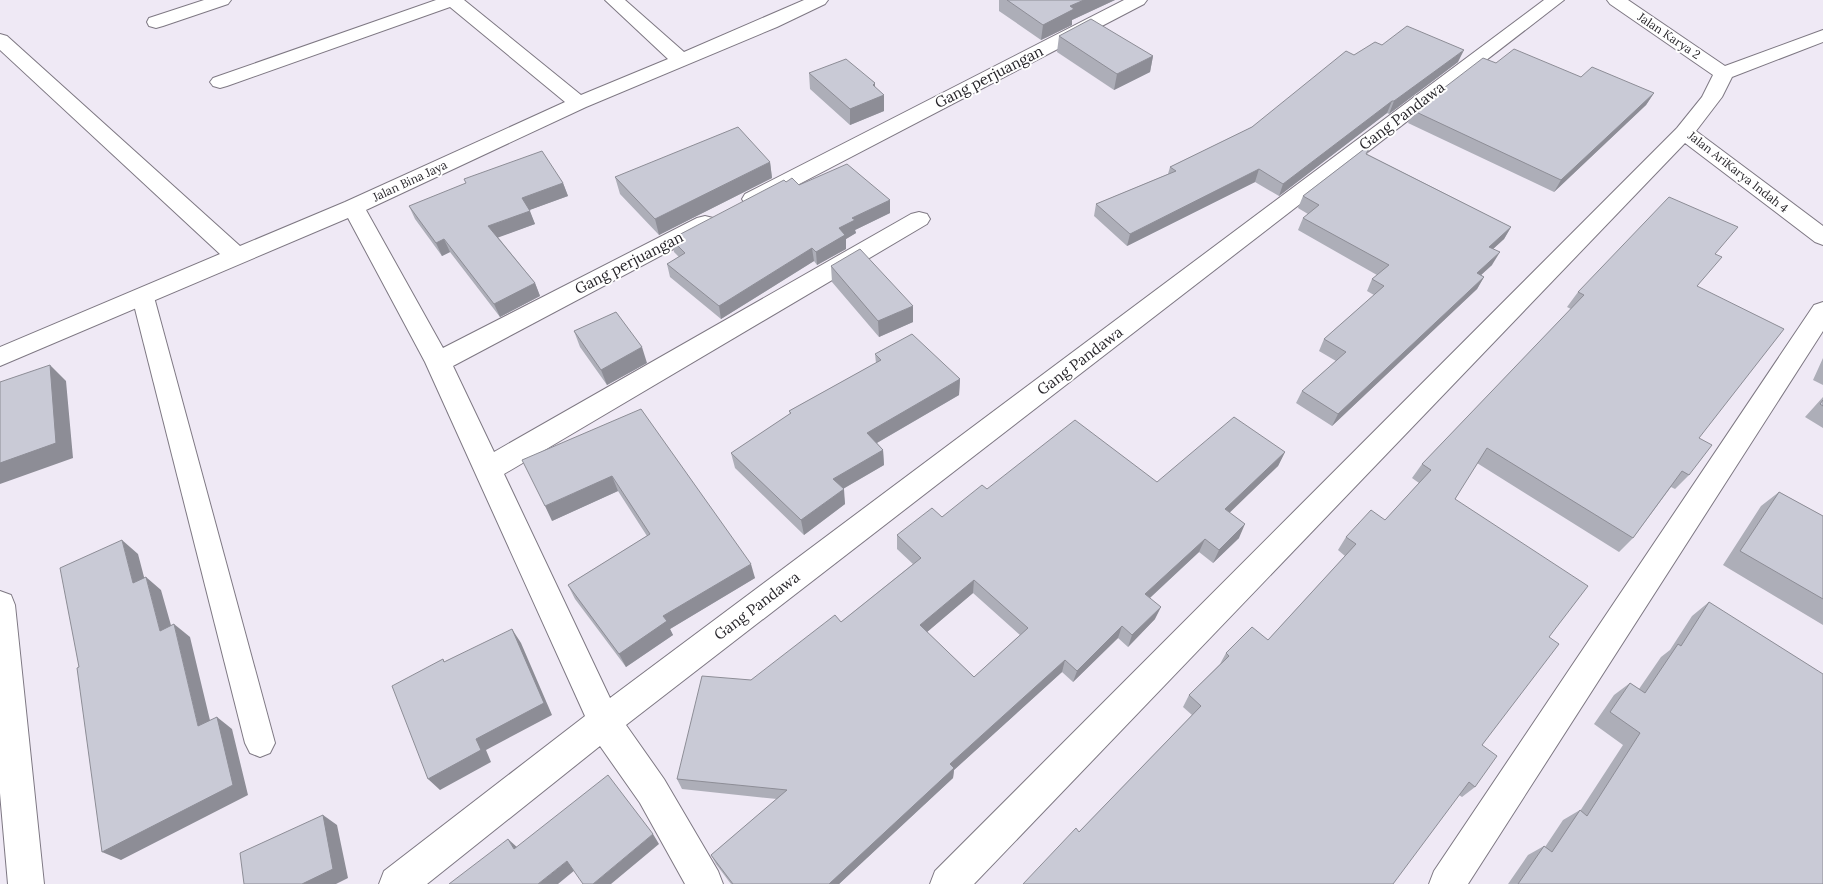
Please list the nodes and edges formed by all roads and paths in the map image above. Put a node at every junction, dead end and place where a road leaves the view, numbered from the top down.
1 (222, 0) edge
2 (453, 0) edge
3 (614, 0) edge
4 (819, 0) edge
5 (1138, 0) edge
6 (1555, 0) edge
7 (1616, 0) edge
8 (156, 22) dead end
9 (1823, 36) edge
10 (0, 40) edge
11 (681, 60) junction
12 (1723, 73) junction
13 (220, 82) dead end
14 (579, 103) junction
15 (1684, 132) junction
16 (353, 207) junction
17 (919, 219) dead end
18 (1823, 237) edge
19 (238, 257) junction
20 (143, 297) junction
21 (1823, 311) edge
22 (0, 357) edge
23 (438, 362) junction
24 (488, 469) junction
25 (0, 605) edge
26 (604, 722) junction
27 (260, 744) dead end
28 (26, 884) edge
29 (397, 884) edge
30 (705, 884) edge
31 (948, 884) edge
32 (1447, 884) edge

1 - 8 street
2 - 13 street
2 - 14 street
3 - 11 street
4 - 11 street, Jalan Bina Jaya
5 - 23 street, Gang perjuangan
6 - 26 street, Gang Pandawa
7 - 12 street, Jalan Karya 2
9 - 12 street
10 - 19 street
11 - 14 street, Jalan Bina Jaya
12 - 15 street, Jalan AriKarya Indah 4
14 - 16 street, Jalan Bina Jaya
15 - 18 street, Jalan AriKarya Indah 4
15 - 31 street
16 - 19 street, Jalan Bina Jaya
16 - 23 street
17 - 24 street
19 - 20 street, Jalan Bina Jaya
20 - 22 street, Jalan Bina Jaya
20 - 27 lane
21 - 32 street
23 - 24 street
24 - 26 street
25 - 28 street
26 - 29 street, Gang Pandawa
26 - 30 street

